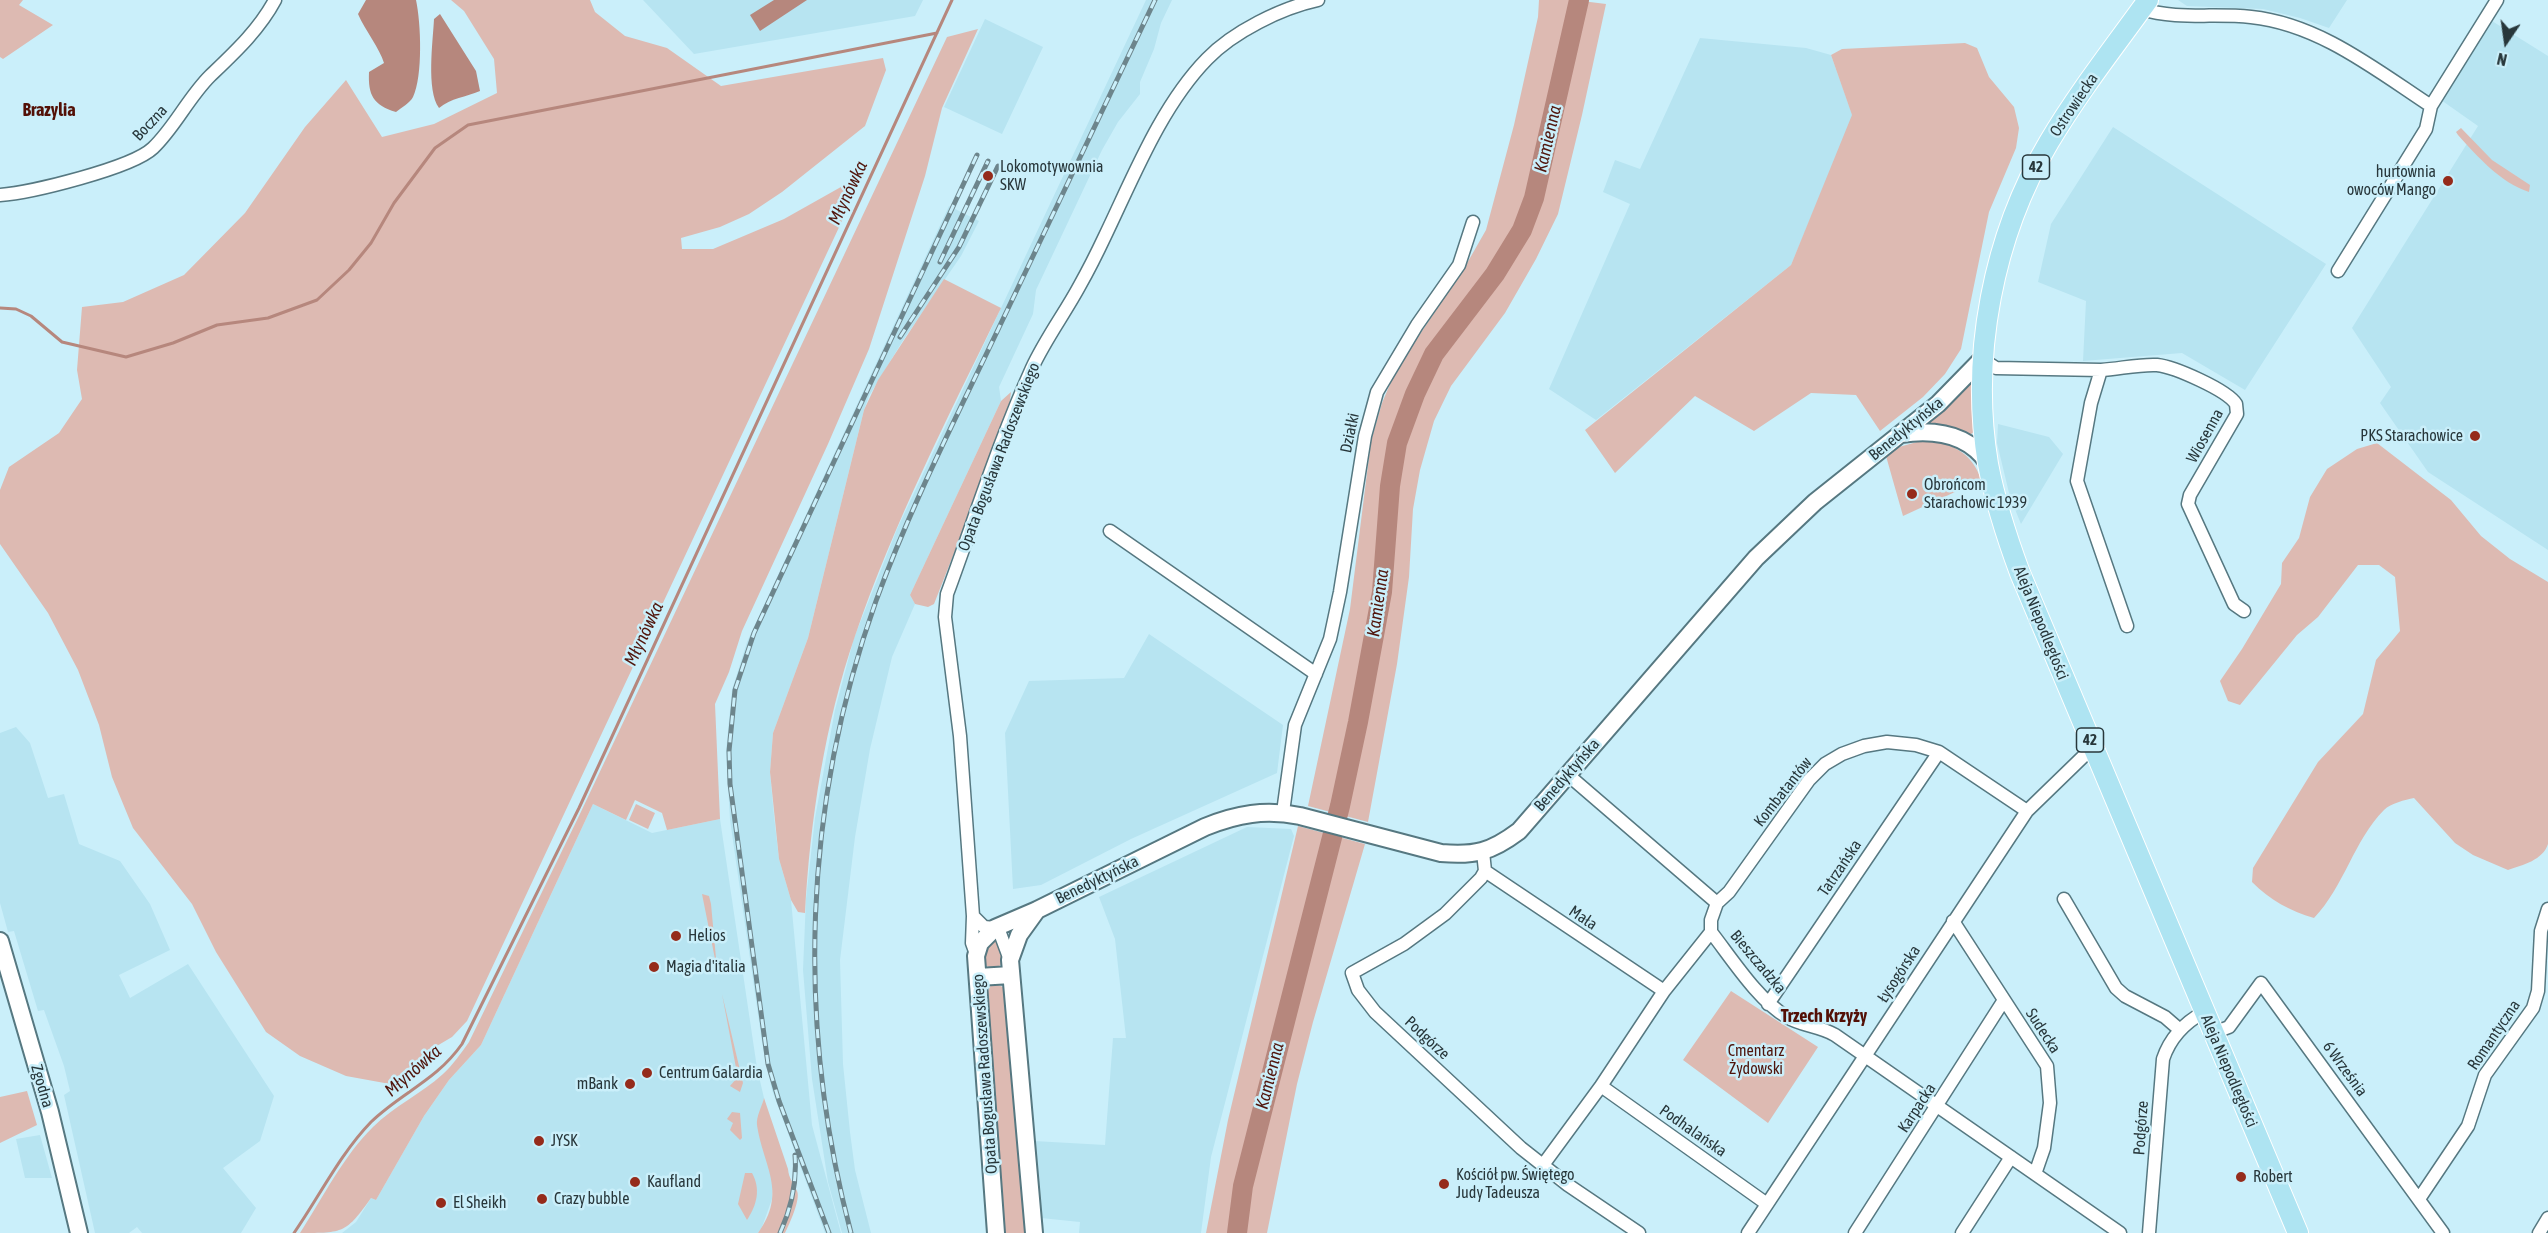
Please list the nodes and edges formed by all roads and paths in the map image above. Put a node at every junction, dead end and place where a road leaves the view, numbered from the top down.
1 (275, 0) edge
2 (1318, 0) edge
3 (2497, 0) edge
4 (2145, 4) edge
5 (2431, 105) junction
6 (0, 195) edge
7 (1473, 222) dead end
8 (2338, 272) dead end
9 (1982, 359) junction
10 (2101, 370) junction
11 (1900, 434) junction
12 (1988, 463) junction
13 (1113, 533) dead end
14 (2244, 611) dead end
15 (2127, 626) dead end
16 (1316, 674) junction
17 (2093, 747) junction
18 (1939, 752) junction
19 (1567, 774) junction
20 (2027, 810) junction
21 (1291, 814) junction
22 (1483, 852) junction
23 (1485, 871) junction
24 (2064, 899) dead end
25 (1717, 903) junction
26 (2548, 909) edge
27 (1037, 910) junction
28 (973, 916) junction
29 (1953, 921) junction
30 (995, 928) junction
31 (1711, 932) junction
32 (0, 941) edge
33 (976, 956) junction
34 (1011, 967) junction
35 (978, 977) junction
36 (1664, 991) junction
37 (2004, 1000) junction
38 (1768, 1004) junction
39 (2204, 1012) junction
40 (2180, 1030) junction
41 (2213, 1033) junction
42 (1865, 1056) junction
43 (1601, 1086) junction
44 (1937, 1107) junction
45 (2011, 1157) junction
46 (1544, 1165) junction
47 (2035, 1174) junction
48 (2419, 1199) junction
49 (1767, 1204) junction
50 (2548, 1218) edge
51 (79, 1233) edge
52 (996, 1233) edge
53 (1034, 1233) edge
54 (1639, 1233) edge
55 (1748, 1233) edge
56 (1855, 1233) edge
57 (1962, 1233) edge
58 (2120, 1233) edge
59 (2150, 1233) edge
60 (2298, 1233) edge
61 (2443, 1233) edge
62 (2539, 1233) edge

1 - 6 street, Boczna
2 - 28 street, Opata Bogusława Radoszewskiego
3 - 5 street
4 - 5 street
4 - 9 main road, Ostrowiecka / 42
5 - 8 street
7 - 16 street, Działki
9 - 10 street
9 - 11 street, Benedyktyńska
9 - 12 main road, Aleja Niepodległości / 42
10 - 14 street, Wiosenna
10 - 15 street
11 - 12 street
11 - 19 street, Benedyktyńska
12 - 17 main road, Aleja Niepodległości / 42
13 - 16 street
16 - 21 street, Działki
17 - 20 street, Łysogórska
17 - 39 main road, Aleja Niepodległości / 42
18 - 20 street, Kombatantów
18 - 25 street, Kombatantów
18 - 38 street, Tatrzańska
19 - 22 street, Benedyktyńska
19 - 25 street
20 - 29 street, Łysogórska
21 - 22 street, Benedyktyńska
21 - 27 street, Benedyktyńska
22 - 23 street
23 - 36 street, Mała
23 - 46 street, Podgórze
24 - 40 street
25 - 31 street, Bieszczadzka
26 - 48 street, Romantyczna
27 - 30 street, Benedyktyńska
27 - 34 street, Benedyktyńska
28 - 30 street
28 - 33 street, Opata Bogusława Radoszewskiego
29 - 37 street, Sudecka
29 - 42 street, Łysogórska
30 - 33 street, Benedyktyńska
30 - 34 street
31 - 36 street
31 - 38 street, Bieszczadzka
32 - 51 street, Zgodna
33 - 35 street, Opata Bogusława Radoszewskiego
34 - 35 street
34 - 53 street, Benedyktyńska
35 - 52 street, Opata Bogusława Radoszewskiego
36 - 43 street
37 - 44 street, Karpacka
37 - 47 street, Sudecka
38 - 42 street, Bieszczadzka
39 - 40 street, Podgórze
39 - 41 main road, Aleja Niepodległości / 42
40 - 59 street, Podgórze
41 - 48 street, 6 Września
41 - 60 main road, Aleja Niepodległości / 42
42 - 44 street, Bieszczadzka
42 - 49 street, Łysogórska
43 - 46 street
43 - 49 street, Podhalańska
44 - 45 street, Bieszczadzka
44 - 56 street, Karpacka
45 - 47 street, Bieszczadzka
45 - 57 street
46 - 54 street, Podgórze
47 - 58 street, Bieszczadzka
48 - 61 street, 6 Września
49 - 55 street, Łysogórska
50 - 62 street

